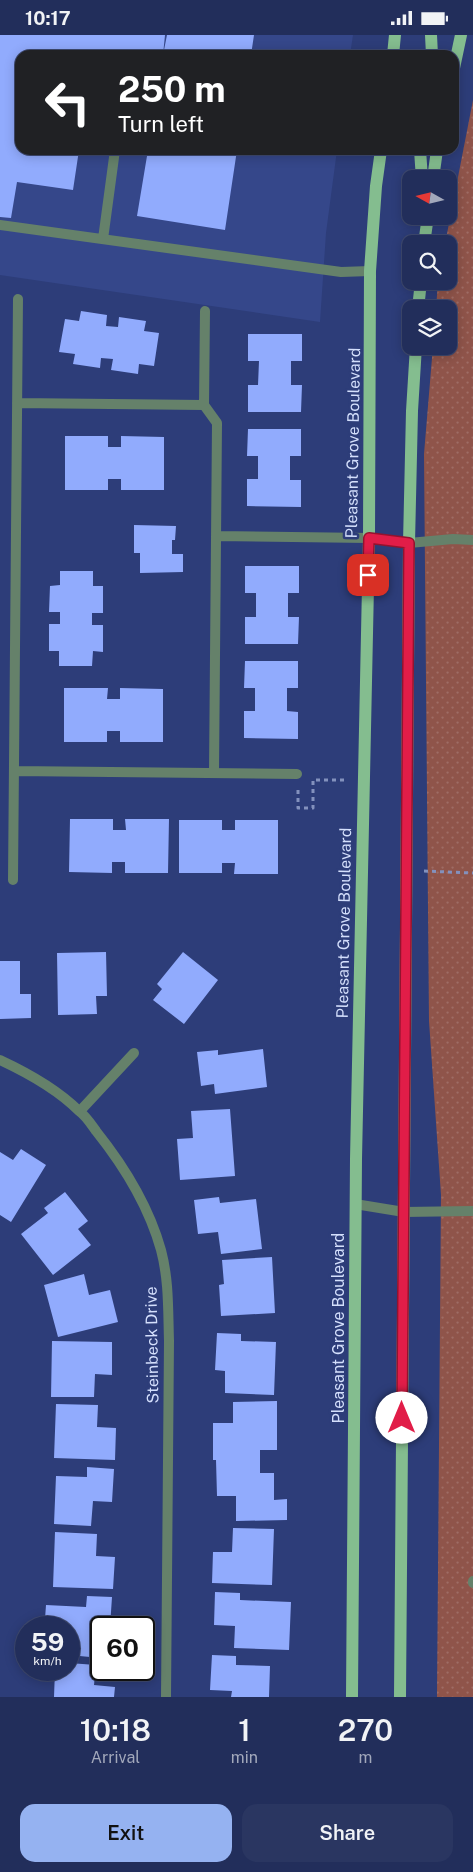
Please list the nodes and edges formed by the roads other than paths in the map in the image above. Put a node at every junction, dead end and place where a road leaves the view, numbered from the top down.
1 (395, 35) edge
2 (430, 35) edge
3 (461, 35) edge
4 (394, 50) edge
5 (432, 50) edge
6 (458, 50) edge
7 (114, 155) edge
8 (380, 155) edge
9 (420, 155) edge
10 (437, 155) edge
11 (421, 170) edge
12 (435, 170) edge
13 (0, 225) edge
14 (103, 239) junction
15 (370, 271) junction
16 (18, 299) dead end
17 (205, 311) dead end
18 (415, 355) edge
19 (17, 403) junction
20 (204, 405) junction
21 (216, 536) junction
22 (369, 538) junction
23 (473, 540) edge
24 (409, 543) junction
25 (14, 771) junction
26 (214, 773) junction
27 (297, 774) road end
28 (13, 880) dead end
29 (134, 1053) dead end
30 (0, 1060) edge
31 (80, 1111) junction
32 (355, 1205) junction
33 (473, 1211) edge
34 (404, 1212) junction
35 (166, 1697) edge
36 (352, 1697) edge
37 (400, 1697) edge

1 - 4 main road
2 - 5 main road
3 - 6 main road
7 - 14 street
8 - 15 main road, Pleasant Grove Boulevard
9 - 11 main road
10 - 12 main road
13 - 14 street
14 - 15 street
15 - 22 main road, Pleasant Grove Boulevard
16 - 19 street
17 - 20 street
18 - 24 main road
19 - 20 street
19 - 25 street
20 - 21 street
21 - 22 street
21 - 26 street
22 - 24 street
22 - 32 main road, Pleasant Grove Boulevard
23 - 24 street
24 - 34 main road
25 - 26 street
25 - 28 street
26 - 27 street
29 - 31 street
30 - 31 street, Steinbeck Drive
31 - 35 street, Steinbeck Drive
32 - 34 street
32 - 36 main road, Pleasant Grove Boulevard
33 - 34 street
34 - 37 main road

